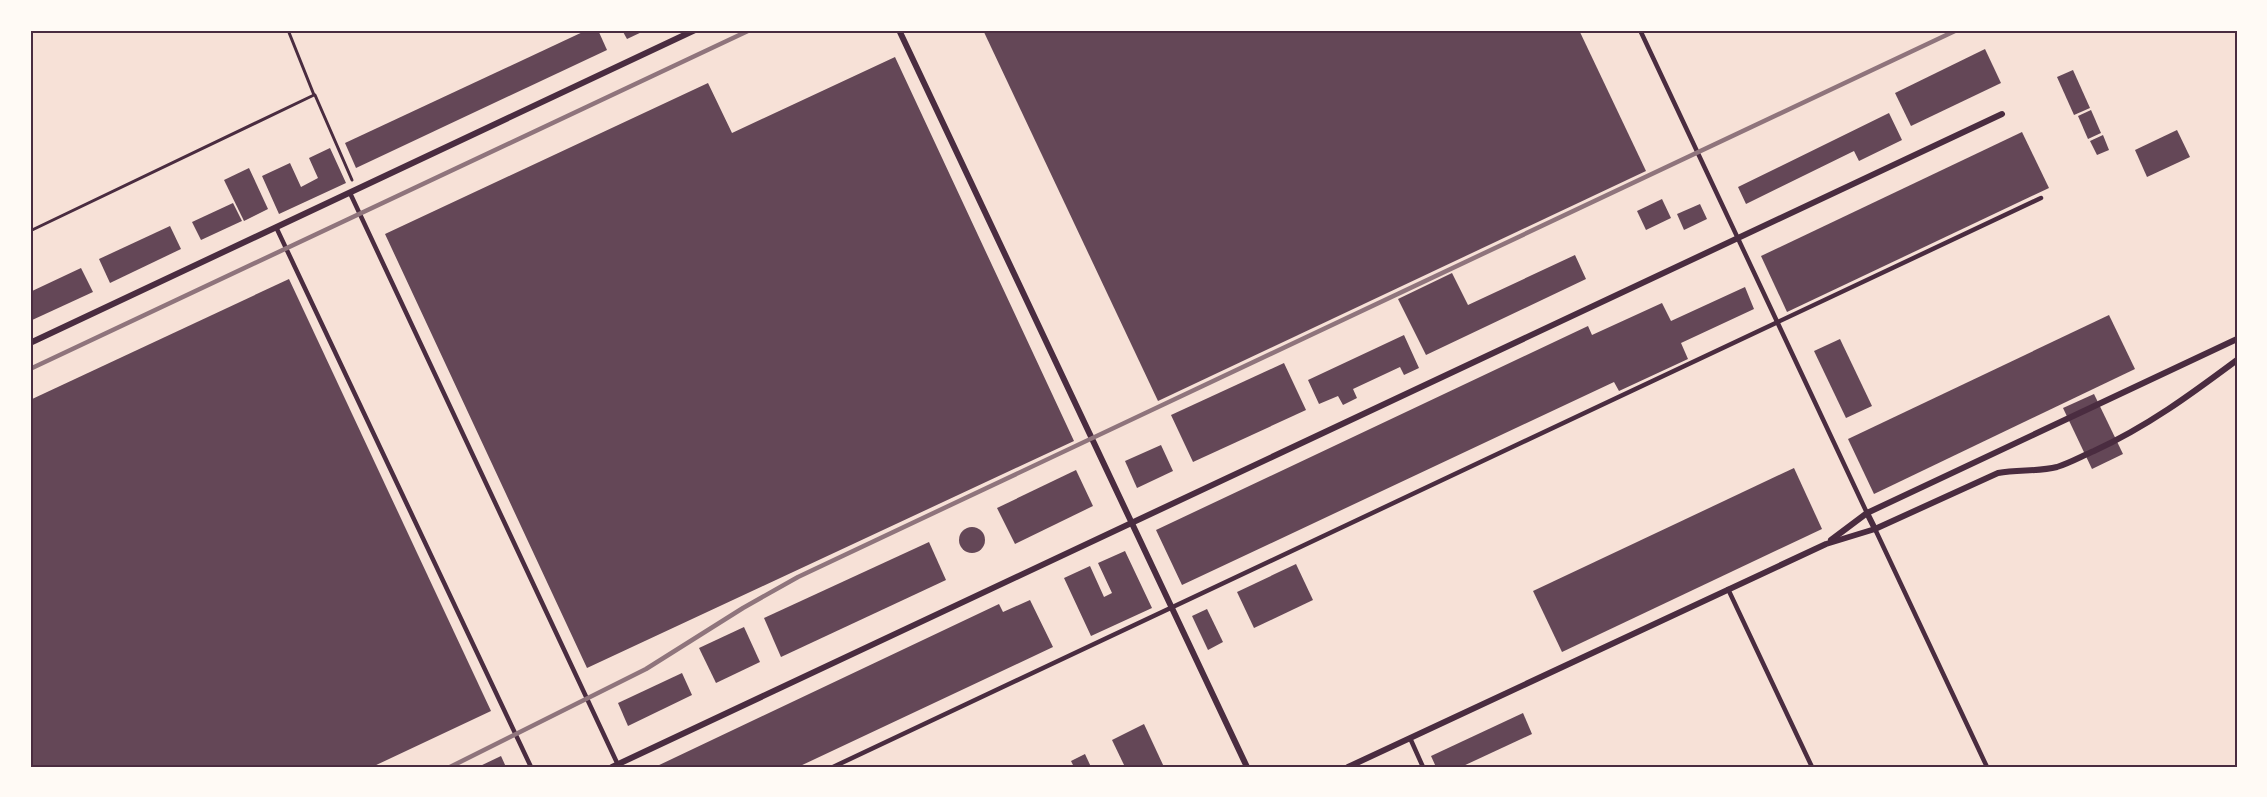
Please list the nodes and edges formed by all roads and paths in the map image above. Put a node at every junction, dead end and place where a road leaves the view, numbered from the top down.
1 (288, 30) edge
2 (695, 30) edge
3 (899, 30) edge
4 (1640, 30) edge
5 (315, 95) junction
6 (2002, 114) dead end
7 (353, 191) junction
8 (2041, 198) dead end
9 (276, 227) junction
10 (30, 231) edge
11 (1738, 239) junction
12 (1777, 322) junction
13 (2237, 339) edge
14 (30, 343) edge
15 (2237, 360) edge
16 (1867, 513) junction
17 (1132, 522) junction
18 (1875, 529) junction
19 (1826, 544) junction
20 (1728, 589) junction
21 (1172, 606) junction
22 (1410, 738) junction
23 (616, 766) edge
24 (531, 767) edge
25 (833, 767) edge
26 (1247, 767) edge
27 (1348, 767) edge
28 (1423, 767) edge
29 (1812, 767) edge
30 (1987, 767) edge

1 - 5 path
2 - 7 street
3 - 17 street
4 - 11 lane
5 - 7 path
5 - 10 path
6 - 11 street
7 - 9 street
7 - 23 lane
8 - 12 lane
9 - 14 street
9 - 24 lane
11 - 12 lane
11 - 17 street
12 - 16 lane
12 - 21 lane
13 - 16 street
15 - 18 street
16 - 18 street
16 - 19 street
17 - 21 street
17 - 23 street
18 - 19 street
18 - 30 lane
19 - 20 street
20 - 22 street
20 - 29 lane
21 - 25 lane
21 - 26 street
22 - 27 street
22 - 28 lane

